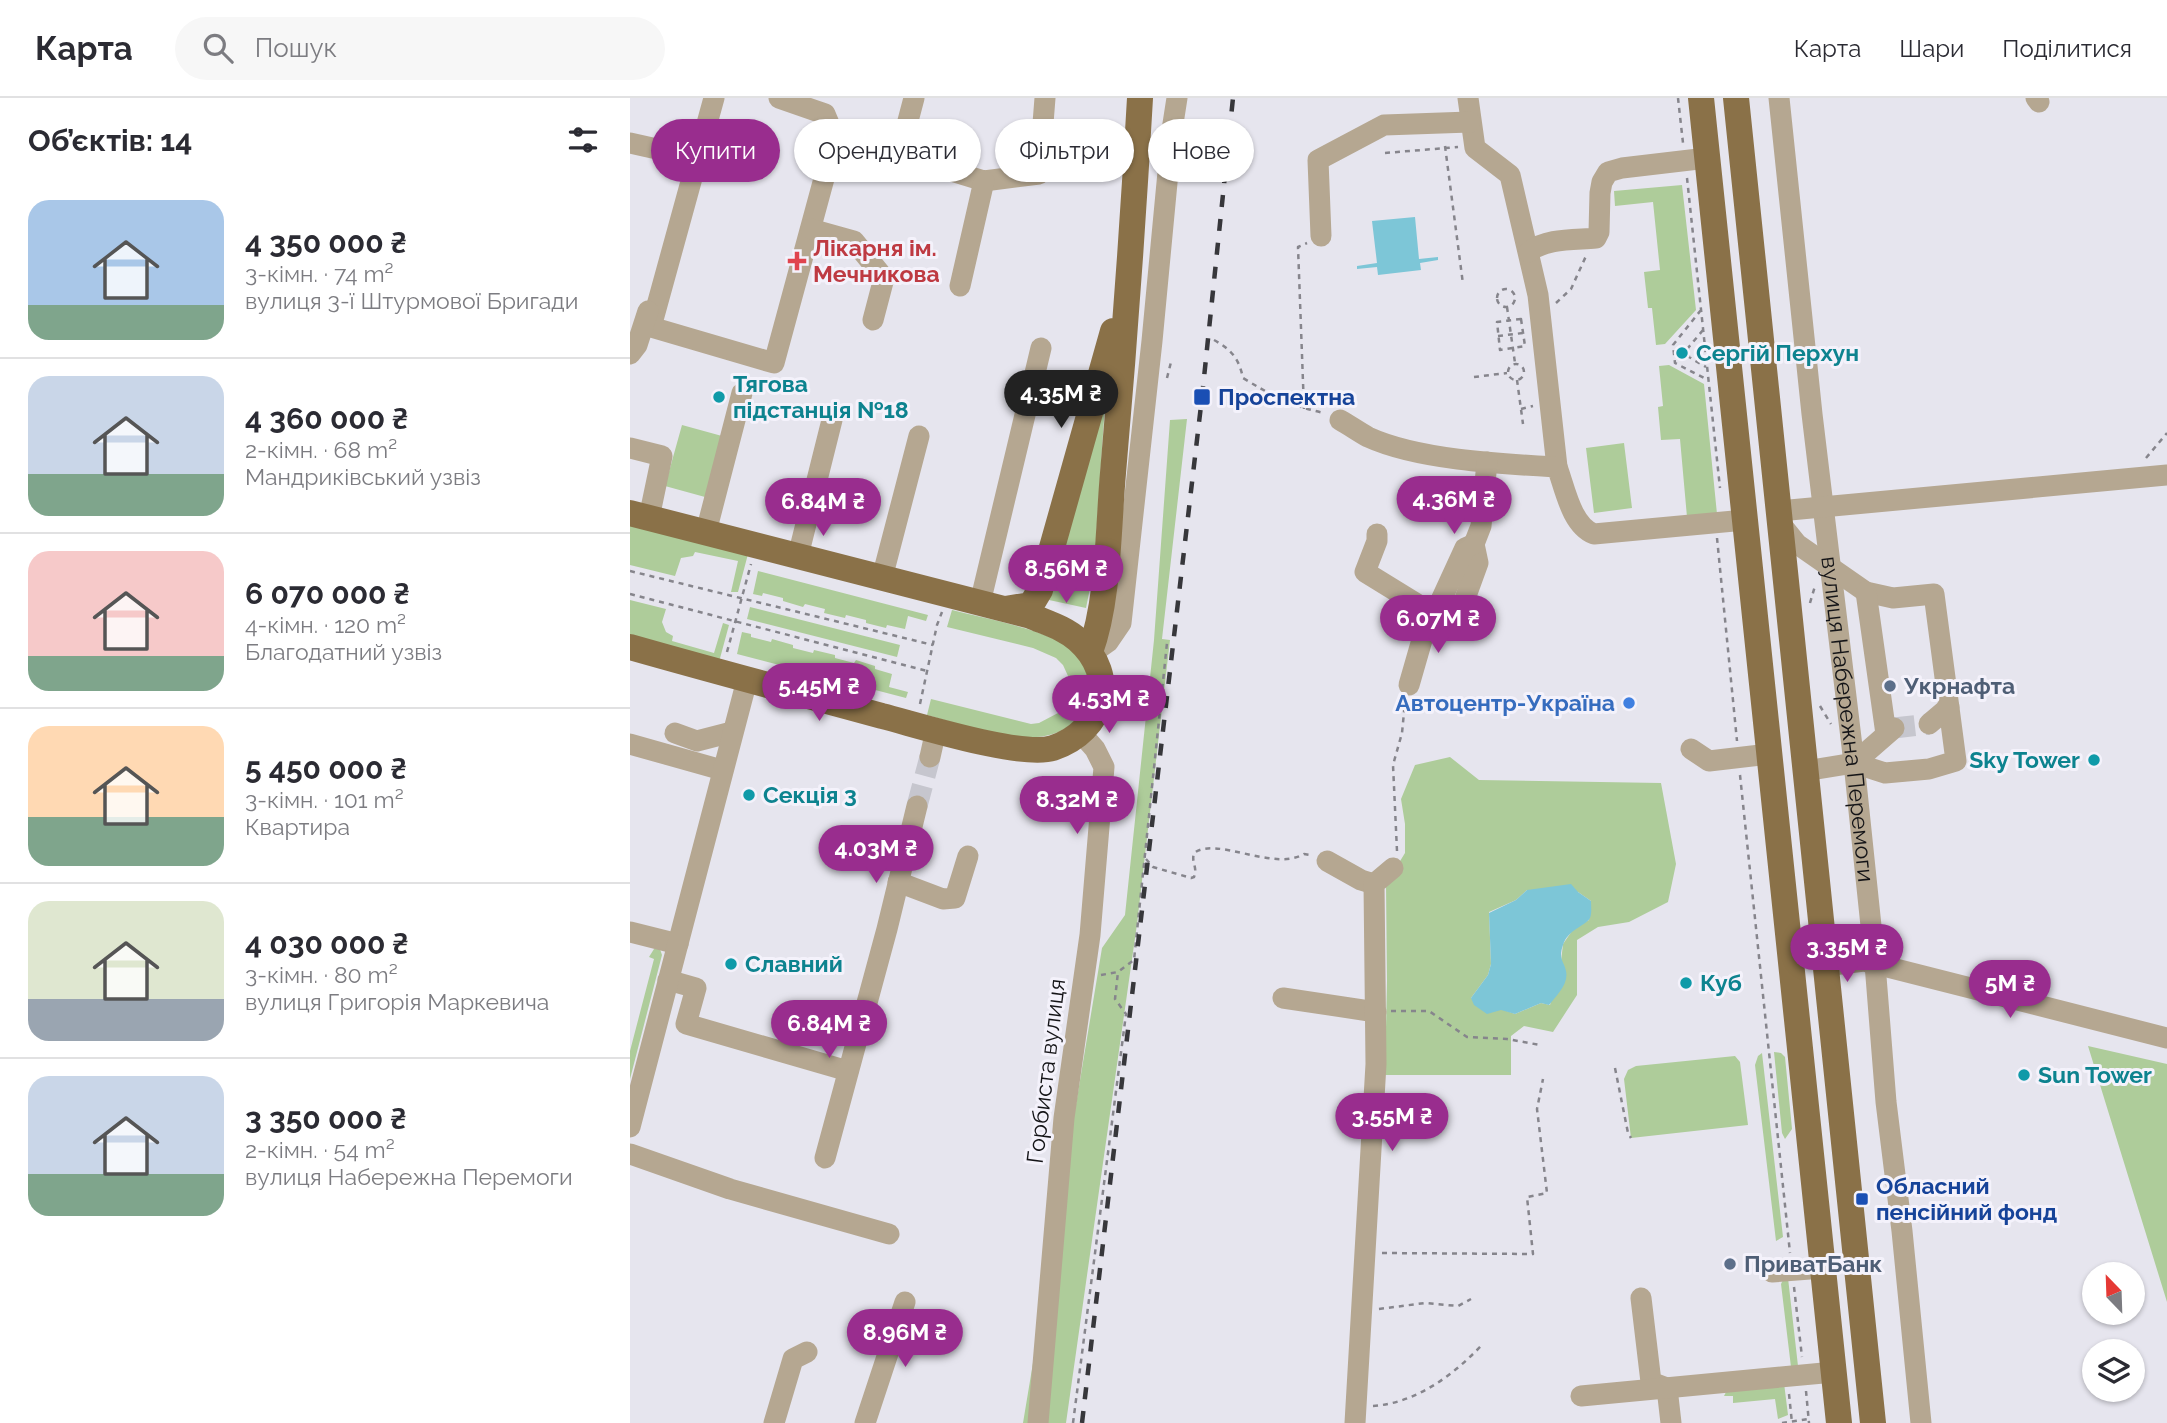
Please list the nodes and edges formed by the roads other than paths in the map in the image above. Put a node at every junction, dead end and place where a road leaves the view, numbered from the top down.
1 (714, 98) edge
2 (779, 98) edge
3 (914, 98) edge
4 (1045, 98) edge
5 (1140, 98) edge
6 (1177, 98) edge
7 (1468, 98) edge
8 (1701, 98) edge
9 (1736, 98) edge
10 (1779, 98) edge
11 (706, 119) edge
12 (827, 119) edge
13 (908, 119) edge
14 (1470, 121) junction
15 (630, 143) edge
16 (651, 148) edge
17 (1707, 158) junction
18 (981, 180) edge
19 (984, 181) junction
20 (685, 182) edge
21 (686, 182) edge
22 (823, 182) edge
23 (811, 229) junction
24 (1321, 236) road end
25 (1529, 252) junction
26 (1131, 269) junction
27 (960, 286) dead end
28 (873, 320) dead end
29 (1041, 348) dead end
30 (630, 354) edge
31 (742, 393) dead end
32 (832, 420) dead end
33 (1340, 420) road end
34 (919, 436) dead end
35 (630, 448) edge
36 (1487, 462) junction
37 (1557, 467) junction
38 (2167, 475) edge
39 (1823, 506) junction
40 (639, 516) edge
41 (1779, 517) junction
42 (1745, 520) junction
43 (706, 532) junction
44 (1377, 534) dead end
45 (798, 556) junction
46 (1827, 563) junction
47 (882, 578) junction
48 (1866, 592) junction
49 (992, 606) junction
50 (1434, 610) junction
51 (1799, 618) junction
52 (1756, 629) junction
53 (630, 648) edge
54 (1091, 653) junction
55 (747, 680) junction
56 (1409, 685) road end
57 (1949, 707) junction
58 (1929, 724) tunnel mouth
59 (936, 730) junction
60 (732, 732) junction
61 (675, 733) dead end
62 (1080, 733) junction
63 (630, 744) edge
64 (1690, 749) dead end
65 (1769, 754) junction
66 (930, 757) tunnel mouth
67 (1854, 764) junction
68 (722, 769) junction
69 (1805, 771) junction
70 (917, 806) tunnel mouth
71 (968, 856) dead end
72 (1327, 861) road end
73 (1393, 868) road end
74 (898, 883) junction
75 (1374, 884) junction
76 (630, 932) edge
77 (678, 944) junction
78 (1875, 964) junction
79 (1825, 965) junction
80 (668, 980) junction
81 (1283, 998) dead end
82 (1376, 1012) junction
83 (2167, 1038) edge
84 (848, 1071) junction
85 (1840, 1105) junction
86 (1805, 1108) junction
87 (630, 1127) edge
88 (630, 1154) edge
89 (825, 1158) dead end
90 (889, 1234) dead end
91 (1823, 1268) junction
92 (1772, 1272) dead end
93 (1641, 1298) dead end
94 (905, 1302) dead end
95 (807, 1352) dead end
96 (1834, 1372) junction
97 (1667, 1388) junction
98 (1581, 1396) dead end
99 (1355, 1414) edge
100 (774, 1423) edge
101 (865, 1423) edge
102 (1038, 1423) edge
103 (1671, 1423) edge
104 (1839, 1423) edge
105 (1872, 1423) edge
106 (1921, 1423) edge

1 - 11 street
2 - 12 street
3 - 13 street
4 - 19 street
5 - 26 main road
6 - 54 street
7 - 14 street
8 - 17 main road
9 - 41 main road, вулиця Набережна Перемоги
10 - 39 street, вулиця Набережна Перемоги
14 - 24 street
14 - 25 street
15 - 16 street
17 - 25 street
17 - 42 main road
18 - 19 street
19 - 27 street
20 - 30 street
21 - 23 street
22 - 23 street
23 - 28 street
25 - 37 street
26 - 49 main road
26 - 54 main road
29 - 49 street
31 - 43 street
32 - 45 street
33 - 36 street
34 - 47 street
35 - 40 street
36 - 37 street
36 - 50 street
37 - 42 street
38 - 39 street
39 - 41 street
39 - 46 street, вулиця Набережна Перемоги
40 - 43 main road
41 - 46 street
41 - 51 main road, вулиця Набережна Перемоги
42 - 52 main road
43 - 45 main road
44 - 50 street
45 - 47 main road
46 - 48 street
46 - 67 street, вулиця Набережна Перемоги
47 - 49 main road
48 - 57 street
48 - 67 street
49 - 54 main road
50 - 56 street
51 - 52 main road
51 - 69 main road, вулиця Набережна Перемоги
52 - 65 main road
53 - 55 main road
54 - 62 main road
55 - 59 main road
55 - 60 street
57 - 58 street
57 - 67 street
59 - 62 main road
59 - 66 street
60 - 61 street
60 - 68 street
62 - 102 street, Горбиста вулиця
63 - 68 street
64 - 65 street
65 - 86 main road
67 - 69 street
67 - 78 street, вулиця Набережна Перемоги
68 - 77 street
69 - 79 main road, вулиця Набережна Перемоги
70 - 74 street
71 - 74 street
72 - 75 street
73 - 75 street
74 - 84 street
75 - 82 street
76 - 77 street
77 - 80 street
78 - 79 street
78 - 83 street
78 - 106 street, вулиця Набережна Перемоги
79 - 85 main road, вулиця Набережна Перемоги
80 - 84 street
80 - 87 street
81 - 82 street
82 - 99 street
84 - 89 street
85 - 86 main road
85 - 105 main road, вулиця Набережна Перемоги
86 - 91 main road
88 - 90 street
91 - 92 street
91 - 96 main road
93 - 97 street
94 - 101 street
95 - 100 street
96 - 97 street
96 - 104 main road
97 - 98 street
97 - 103 street

